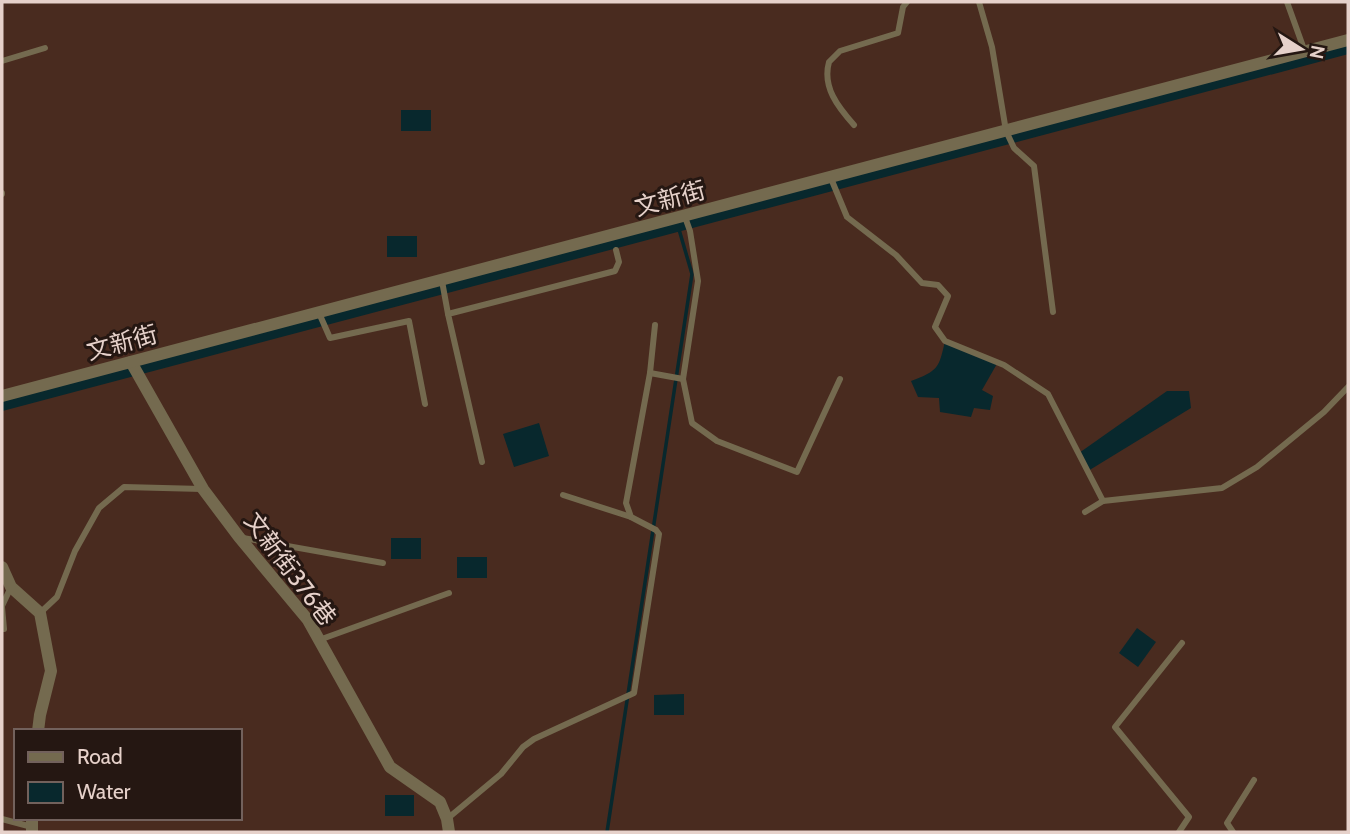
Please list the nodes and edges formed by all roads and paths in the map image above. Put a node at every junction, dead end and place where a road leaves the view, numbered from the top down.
1 (907, 2) edge
2 (979, 2) edge
3 (1287, 2) edge
4 (1348, 40) edge
5 (45, 48) dead end
6 (1306, 52) junction
7 (2, 61) edge
8 (853, 125) dead end
9 (1008, 134) junction
10 (832, 179) junction
11 (686, 220) junction
12 (616, 250) dead end
13 (442, 284) junction
14 (1053, 312) dead end
15 (448, 314) junction
16 (320, 315) junction
17 (655, 325) dead end
18 (131, 363) junction
19 (650, 373) junction
20 (682, 379) junction
21 (840, 379) dead end
22 (1348, 387) edge
23 (2, 396) edge
24 (425, 404) dead end
25 (482, 462) dead end
26 (203, 489) junction
27 (564, 495) dead end
28 (1103, 501) junction
29 (1085, 512) dead end
30 (632, 517) junction
31 (239, 537) junction
32 (383, 564) dead end
33 (2, 567) edge
34 (11, 587) junction
35 (449, 593) dead end
36 (2, 607) edge
37 (40, 613) junction
38 (2, 629) edge
39 (318, 640) junction
40 (1182, 643) dead end
41 (38, 729) edge
42 (1254, 780) dead end
43 (2, 819) edge
44 (32, 826) edge
45 (448, 826) edge
46 (1179, 832) edge
47 (1233, 832) edge

1 - 8 lane
2 - 9 lane
3 - 6 lane
4 - 6 street, 文新街
5 - 7 lane
6 - 9 street, 文新街
9 - 10 street, 文新街
9 - 14 lane
10 - 11 street, 文新街
10 - 28 lane
11 - 13 street, 文新街
11 - 20 lane
12 - 15 lane
13 - 15 lane
13 - 16 street, 文新街
15 - 25 lane
16 - 18 street, 文新街
16 - 24 lane
17 - 19 lane
18 - 23 street, 文新街
18 - 26 street, 文新街376巷
19 - 20 lane
19 - 30 lane
20 - 21 lane
22 - 28 lane
26 - 31 street, 文新街376巷
26 - 37 lane
27 - 30 lane
28 - 29 lane
30 - 45 lane
31 - 32 lane
31 - 39 street, 文新街376巷
33 - 34 street
34 - 36 lane
34 - 37 street
35 - 39 lane
36 - 38 lane
37 - 41 street
39 - 45 street, 文新街376巷
40 - 46 lane
42 - 47 lane
43 - 44 lane

